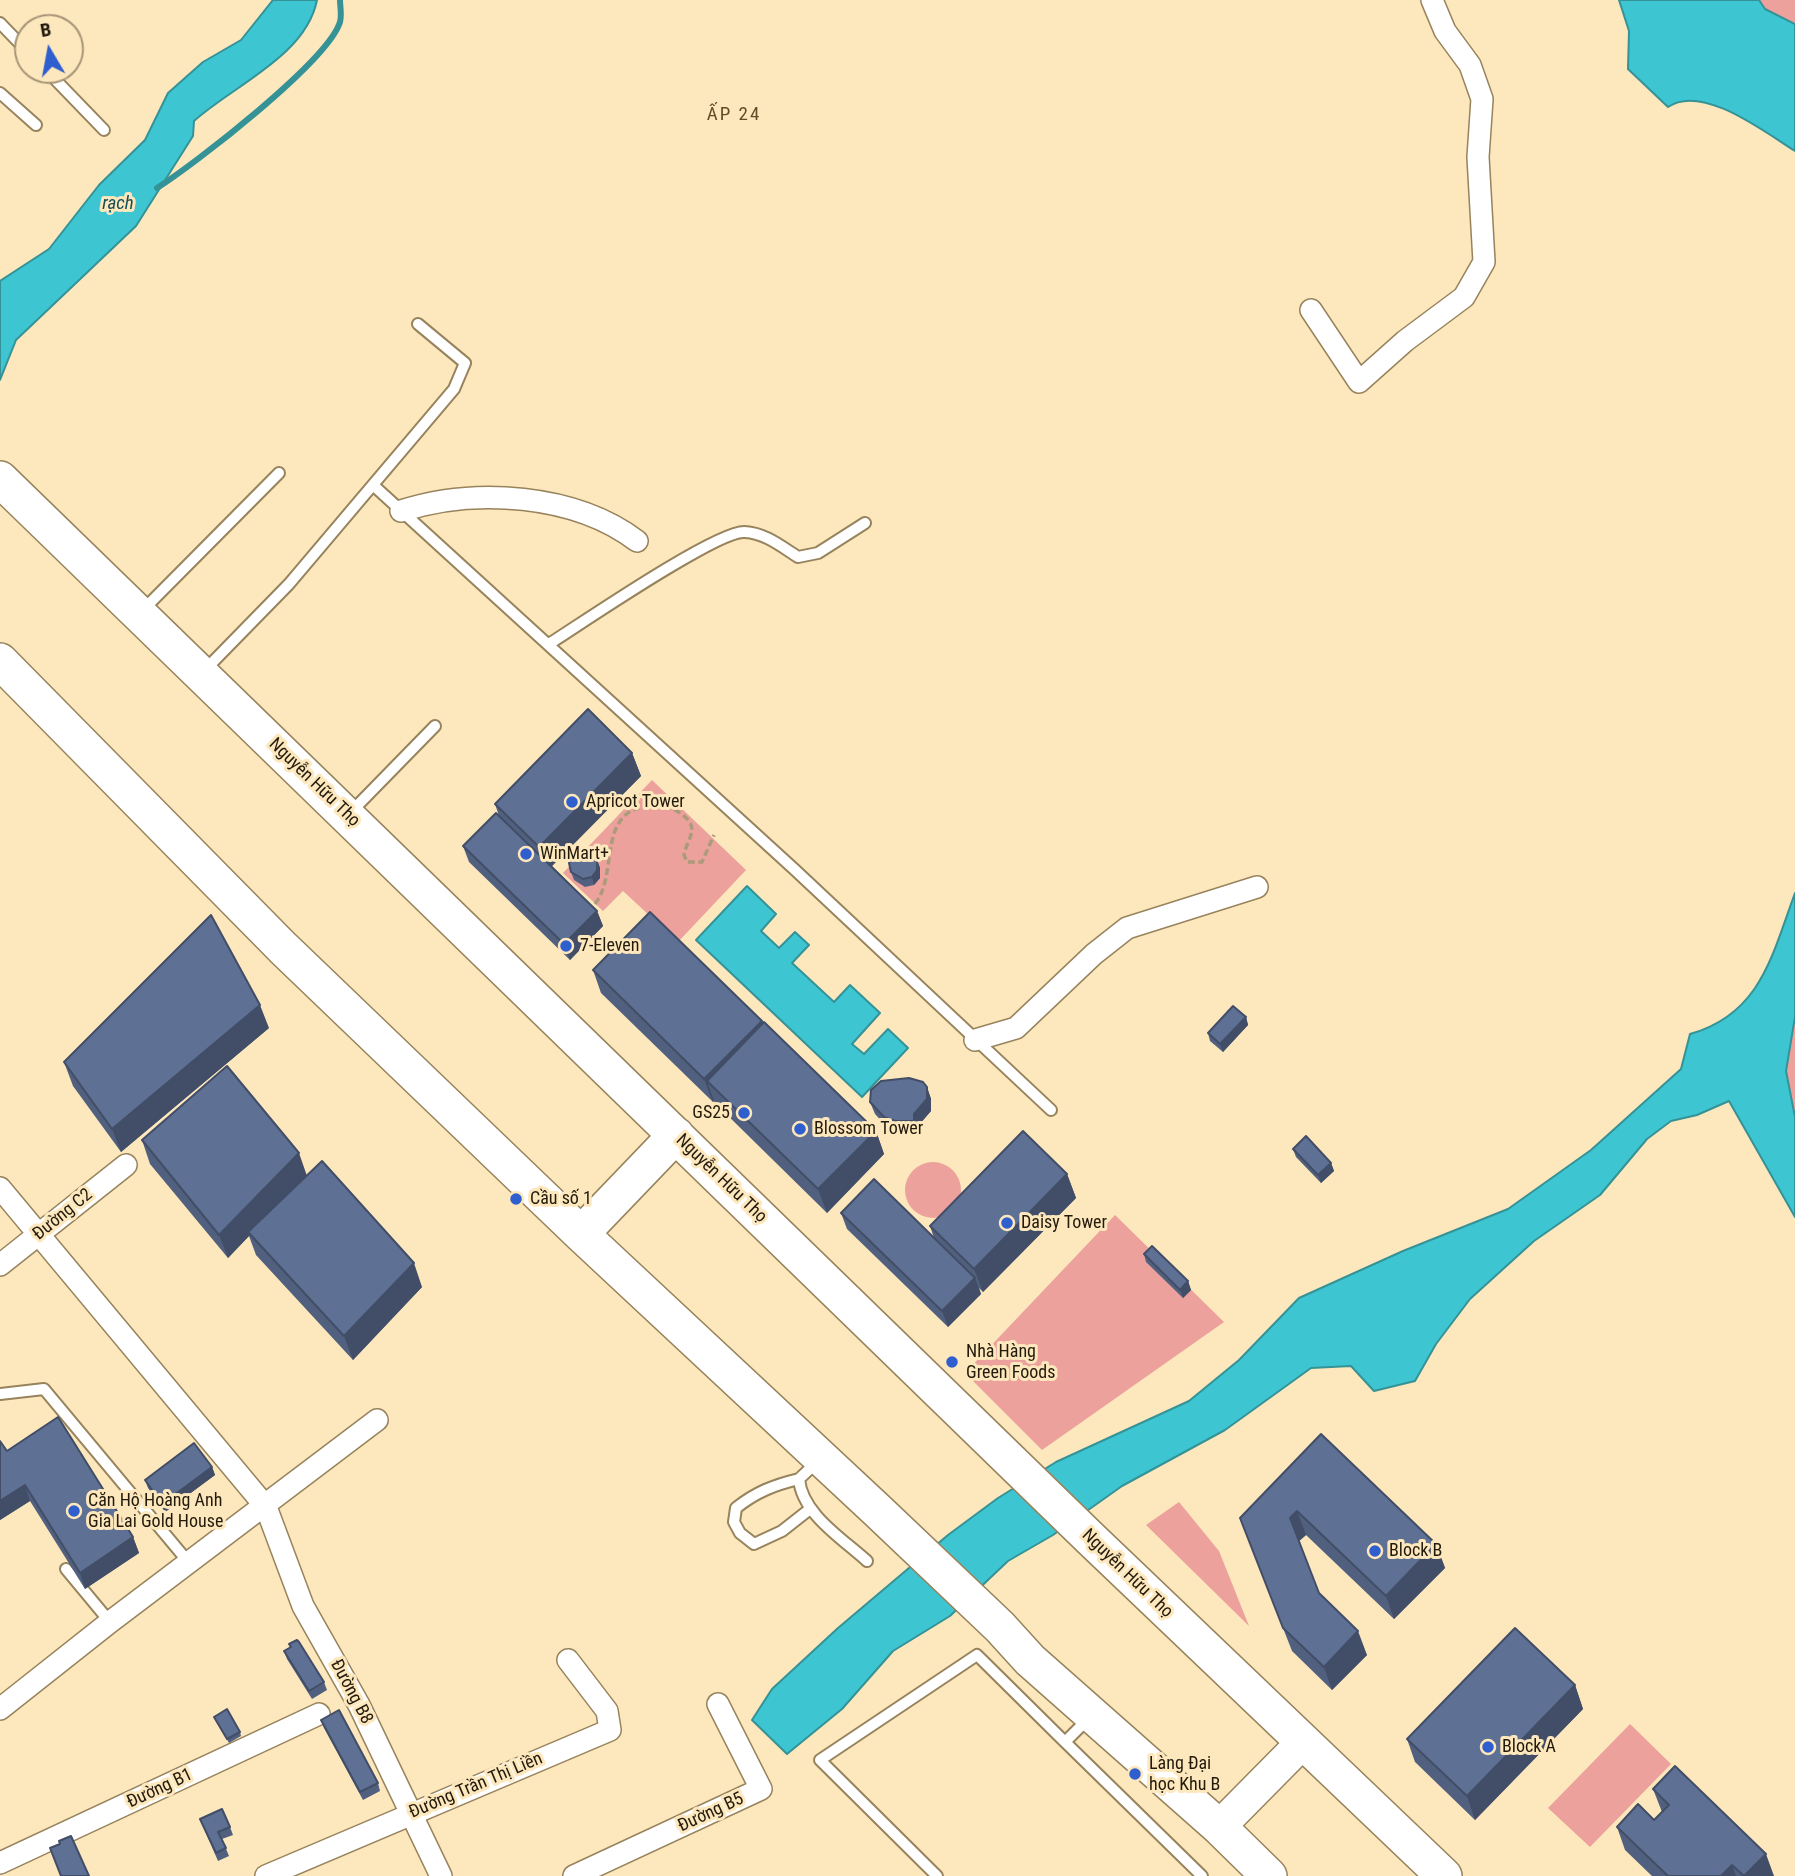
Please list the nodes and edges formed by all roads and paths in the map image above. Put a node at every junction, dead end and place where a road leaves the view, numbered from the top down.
1 (1432, 0) edge
2 (0, 23) edge
3 (14, 38) edge
4 (60, 84) edge
5 (0, 93) edge
6 (36, 125) dead end
7 (104, 130) dead end
8 (1311, 310) dead end
9 (418, 324) dead end
10 (279, 473) dead end
11 (0, 479) edge
12 (373, 485) junction
13 (401, 510) junction
14 (865, 523) dead end
15 (637, 541) dead end
16 (139, 614) junction
17 (549, 644) junction
18 (0, 661) edge
19 (201, 674) junction
20 (435, 726) dead end
21 (348, 815) junction
22 (714, 835) dead end
23 (1257, 887) dead end
24 (595, 904) dead end
25 (975, 1040) junction
26 (1051, 1110) dead end
27 (676, 1135) junction
28 (125, 1164) dead end
29 (0, 1188) edge
30 (39, 1234) junction
31 (582, 1234) junction
32 (0, 1265) edge
33 (0, 1394) edge
34 (377, 1420) dead end
35 (810, 1468) junction
36 (266, 1507) junction
37 (810, 1509) junction
38 (867, 1561) dead end
39 (190, 1564) junction
40 (66, 1569) edge
41 (110, 1622) junction
42 (568, 1660) dead end
43 (718, 1704) dead end
44 (0, 1709) edge
45 (319, 1714) dead end
46 (1091, 1716) junction
47 (1065, 1742) junction
48 (1302, 1743) junction
49 (411, 1812) junction
50 (1219, 1826) junction
51 (5, 1867) edge
52 (266, 1876) edge
53 (441, 1876) edge
54 (574, 1876) edge
55 (937, 1876) edge
56 (1202, 1876) edge
57 (1269, 1876) edge
58 (1444, 1876) edge

1 - 8 street
2 - 3 lane
4 - 7 lane
5 - 6 lane
9 - 12 lane
10 - 16 lane
11 - 16 main road, Nguyễn Hữu Thọ
12 - 13 lane
12 - 19 lane
13 - 15 street
13 - 17 lane
14 - 17 lane
16 - 19 main road, Nguyễn Hữu Thọ
17 - 25 lane
18 - 31 main road
19 - 21 main road, Nguyễn Hữu Thọ
20 - 21 lane
21 - 27 main road, Nguyễn Hữu Thọ
22 - 24 path
23 - 25 street
25 - 26 lane
27 - 31 main road
27 - 48 main road, Nguyễn Hữu Thọ
28 - 30 street, Đường C2
29 - 30 street, Đường B8
30 - 32 street, Đường C2
30 - 36 street, Đường B8
31 - 35 main road
33 - 39 lane
34 - 36 street
35 - 37 lane
35 - 37 lane
35 - 46 main road
36 - 39 street
36 - 49 street, Đường B8
37 - 38 lane
39 - 41 street
40 - 41 lane
41 - 44 street
42 - 49 street, Đường Trần Thị Liền
43 - 54 street, Đường B5
45 - 51 street, Đường B1
46 - 47 lane
46 - 50 main road
47 - 55 lane
47 - 56 lane
48 - 50 main road
48 - 58 main road, Nguyễn Hữu Thọ
49 - 52 street, Đường Trần Thị Liền
49 - 53 street, Đường B8
50 - 57 main road

